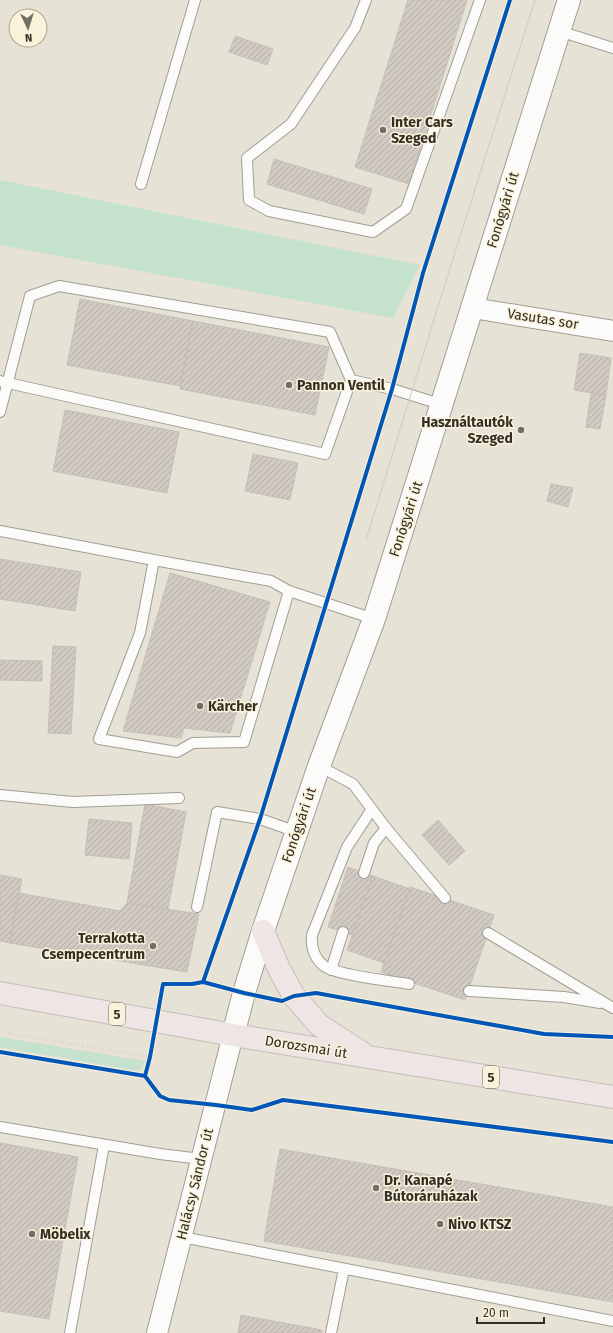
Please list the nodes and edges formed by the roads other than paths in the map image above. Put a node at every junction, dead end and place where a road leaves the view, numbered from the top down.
1 (195, 0) edge
2 (366, 0) edge
3 (480, 0) edge
4 (569, 0) edge
5 (559, 31) junction
6 (613, 48) edge
7 (142, 184) dead end
8 (473, 308) junction
9 (613, 331) edge
10 (350, 380) junction
11 (4, 382) edge
12 (443, 405) junction
13 (0, 412) edge
14 (0, 531) edge
15 (154, 560) junction
16 (289, 591) junction
17 (374, 620) junction
18 (319, 766) junction
19 (0, 795) edge
20 (179, 798) dead end
21 (372, 809) junction
22 (386, 828) junction
23 (297, 832) junction
24 (364, 872) dead end
25 (445, 898) dead end
26 (197, 907) dead end
27 (263, 931) junction
28 (344, 932) dead end
29 (488, 933) dead end
30 (331, 970) junction
31 (409, 984) dead end
32 (469, 990) dead end
33 (0, 993) edge
34 (612, 1007) edge
35 (234, 1035) junction
36 (368, 1057) junction
37 (613, 1097) edge
38 (0, 1127) edge
39 (104, 1145) junction
40 (201, 1159) junction
41 (182, 1237) junction
42 (344, 1269) junction
43 (613, 1321) edge
44 (70, 1333) edge
45 (157, 1333) edge
46 (331, 1333) edge

1 - 7 lane
2 - 3 lane
4 - 5 street, Fonógyári út
5 - 6 lane
5 - 8 street, Fonógyári út
8 - 9 street, Vasutas sor
8 - 12 street, Fonógyári út
10 - 11 lane
10 - 11 lane
10 - 12 lane
11 - 13 lane
12 - 17 street, Fonógyári út
14 - 15 lane
15 - 16 lane
15 - 16 lane
16 - 17 lane
17 - 18 street, Fonógyári út
18 - 21 lane
18 - 23 street, Fonógyári út
19 - 20 lane
21 - 22 lane
21 - 30 lane
22 - 24 lane
22 - 25 lane
23 - 26 lane
23 - 27 street, Fonógyári út
27 - 35 street, Fonógyári út
27 - 36 main road
28 - 30 lane
29 - 34 lane
30 - 31 lane
32 - 34 lane
33 - 35 main road, Dorozsmai út / 5
35 - 36 main road, Dorozsmai út / 5
35 - 40 street, Halácsy Sándor út
36 - 37 main road, Dorozsmai út / 5
38 - 39 lane
39 - 40 lane
39 - 44 lane
40 - 41 street, Halácsy Sándor út
41 - 42 lane
41 - 45 street, Halácsy Sándor út
42 - 43 lane
42 - 46 lane

